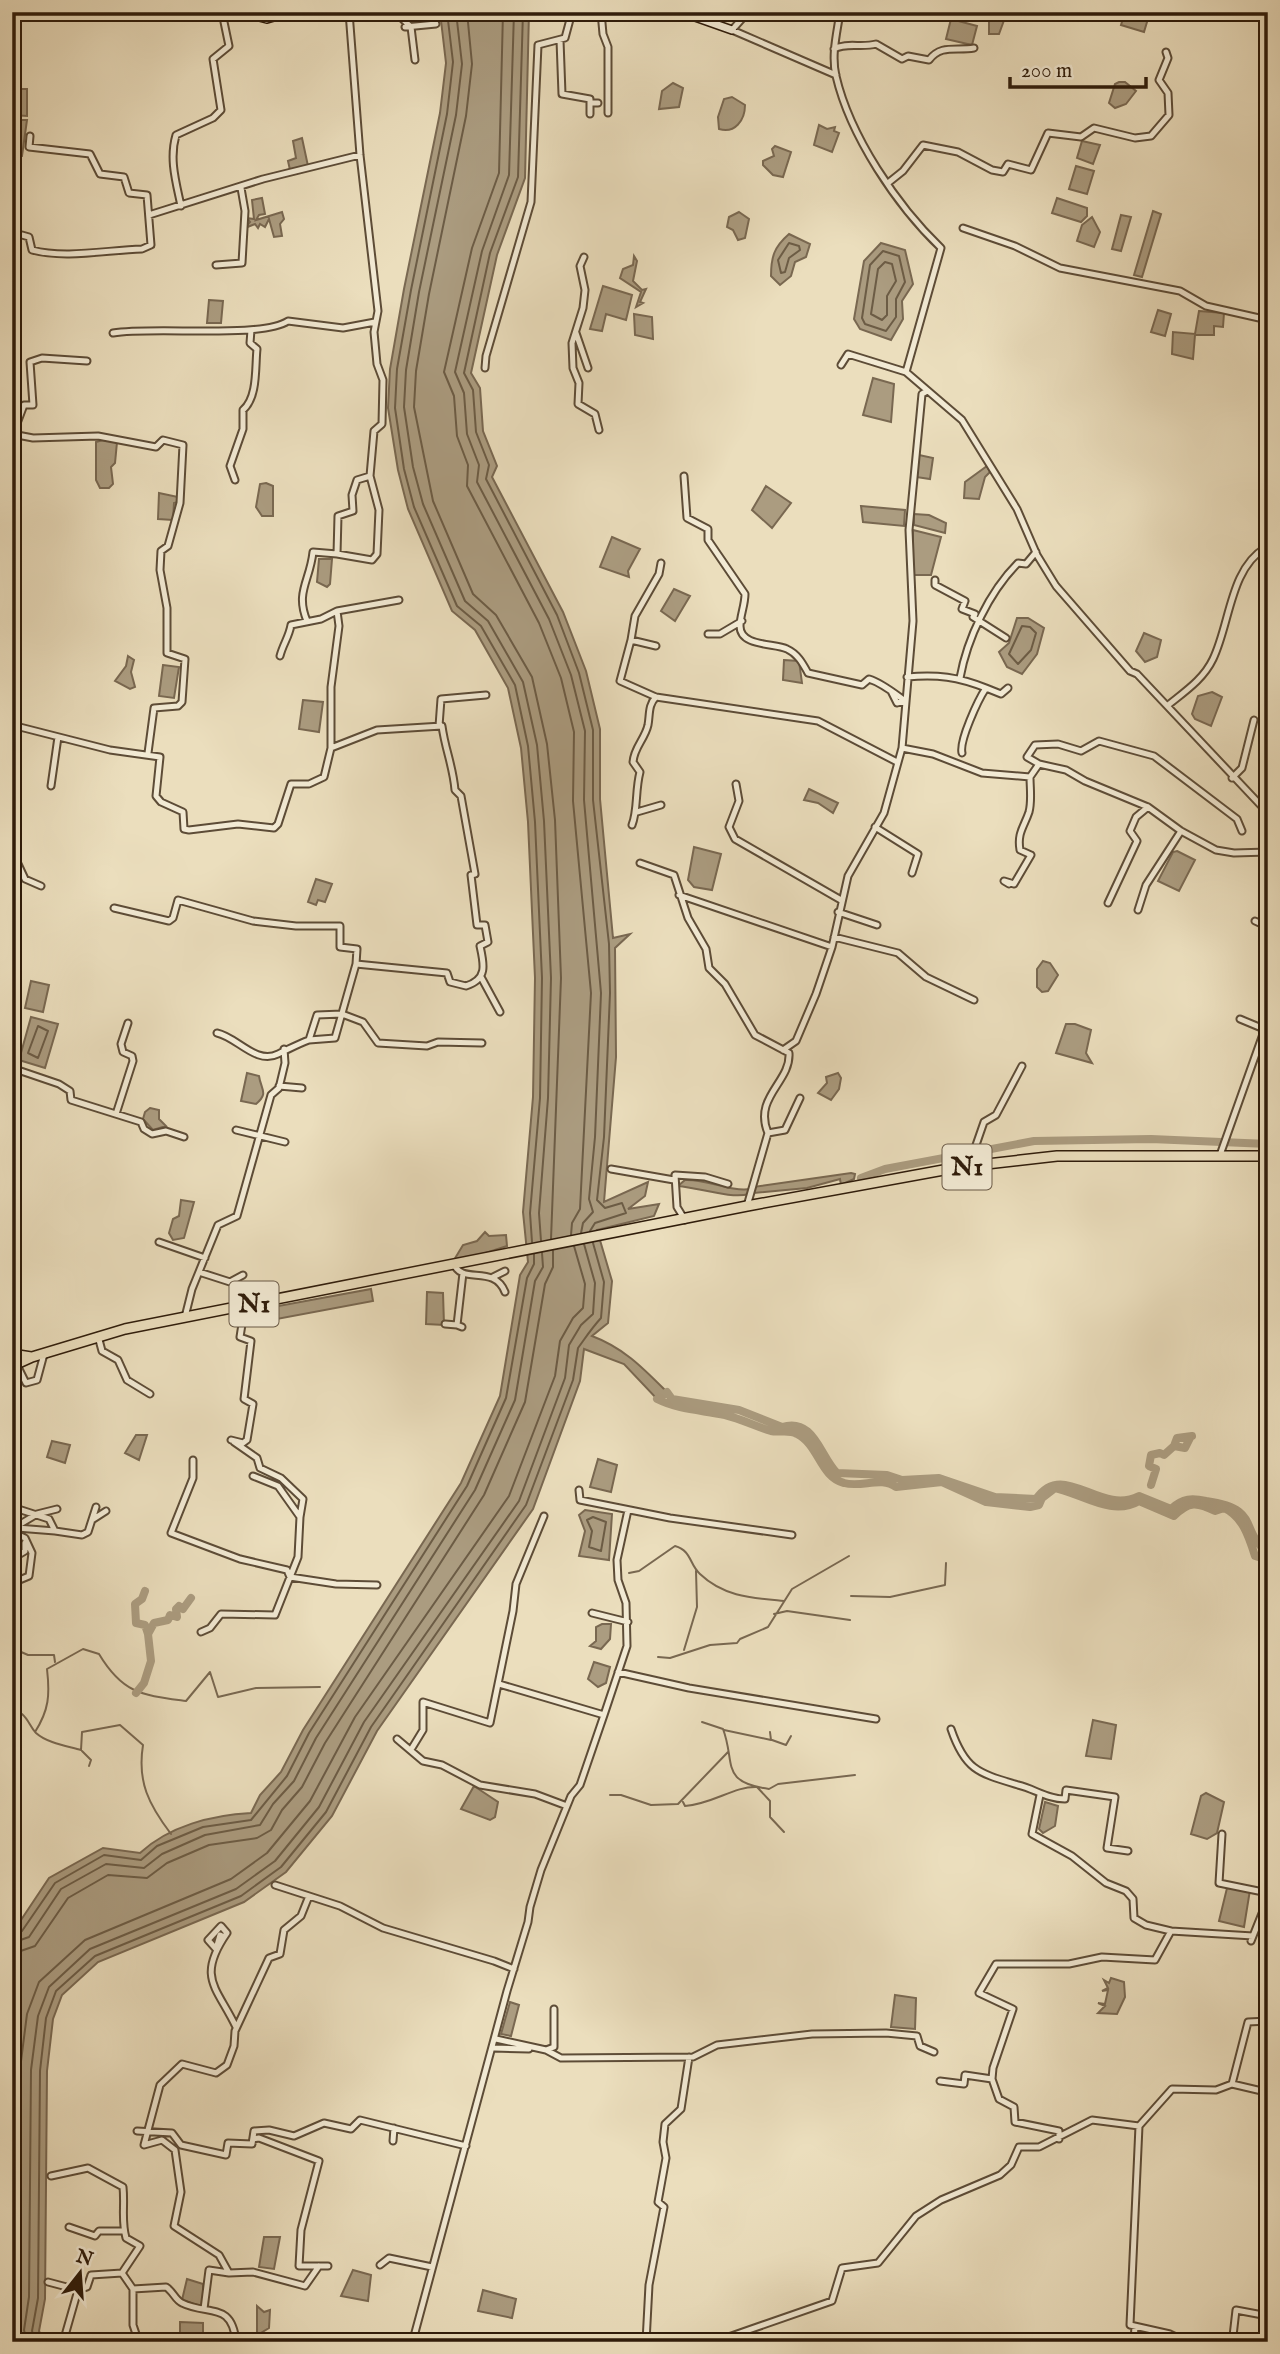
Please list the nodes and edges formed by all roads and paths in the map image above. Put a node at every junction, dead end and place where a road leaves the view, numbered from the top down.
1 (227, 12) edge
2 (241, 12) edge
3 (291, 12) edge
4 (349, 12) edge
5 (395, 12) edge
6 (572, 12) edge
7 (601, 12) edge
8 (681, 12) edge
9 (748, 12) edge
10 (840, 12) edge
11 (436, 24) dead end
12 (408, 27) junction
13 (732, 30) junction
14 (560, 40) junction
15 (834, 48) junction
16 (974, 48) dead end
17 (1166, 52) dead end
18 (415, 61) dead end
19 (836, 75) junction
20 (590, 103) junction
21 (598, 103) dead end
22 (608, 113) dead end
23 (590, 114) dead end
24 (30, 136) dead end
25 (360, 155) junction
26 (888, 183) junction
27 (241, 187) junction
28 (181, 206) junction
29 (149, 215) junction
30 (963, 228) dead end
31 (22, 235) dead end
32 (584, 257) dead end
33 (216, 265) dead end
34 (1268, 320) edge
35 (376, 322) junction
36 (251, 330) junction
37 (113, 333) dead end
38 (576, 333) junction
39 (87, 361) dead end
40 (841, 365) dead end
41 (485, 368) dead end
42 (588, 368) dead end
43 (906, 372) junction
44 (927, 391) junction
45 (599, 430) dead end
46 (13, 434) edge
47 (684, 475) dead end
48 (370, 476) junction
49 (234, 480) dead end
50 (1265, 548) dead end
51 (1036, 552) junction
52 (337, 554) junction
53 (661, 563) dead end
54 (935, 580) dead end
55 (399, 600) dead end
56 (337, 611) junction
57 (307, 621) junction
58 (742, 621) junction
59 (980, 622) junction
60 (708, 634) dead end
61 (631, 640) junction
62 (1006, 640) dead end
63 (656, 646) dead end
64 (280, 656) dead end
65 (907, 677) junction
66 (960, 678) junction
67 (986, 688) junction
68 (1008, 688) dead end
69 (486, 695) dead end
70 (656, 697) junction
71 (905, 701) junction
72 (1167, 706) junction
73 (1254, 720) dead end
74 (12, 724) edge
75 (439, 726) junction
76 (58, 737) junction
77 (331, 748) junction
78 (902, 748) junction
79 (148, 753) junction
80 (962, 753) dead end
81 (897, 762) junction
82 (1040, 764) junction
83 (1030, 777) junction
84 (1232, 778) junction
85 (736, 784) dead end
86 (51, 786) dead end
87 (662, 805) dead end
88 (1148, 807) junction
89 (637, 812) junction
90 (1268, 813) edge
91 (632, 825) dead end
92 (875, 827) junction
93 (1181, 831) junction
94 (1242, 831) dead end
95 (1266, 853) edge
96 (12, 861) edge
97 (640, 863) dead end
98 (912, 873) dead end
99 (1009, 884) dead end
100 (41, 886) dead end
101 (679, 895) junction
102 (841, 900) junction
103 (1108, 904) dead end
104 (114, 908) dead end
105 (1138, 910) dead end
106 (838, 912) junction
107 (1255, 921) dead end
108 (877, 925) dead end
109 (1268, 927) edge
110 (834, 937) junction
111 (832, 947) junction
112 (356, 964) junction
113 (481, 977) junction
114 (974, 1000) dead end
115 (500, 1012) dead end
116 (342, 1014) junction
117 (1240, 1019) dead end
118 (1268, 1020) edge
119 (128, 1023) dead end
120 (1264, 1029) junction
121 (217, 1033) dead end
122 (309, 1040) junction
123 (482, 1042) dead end
124 (284, 1049) junction
125 (783, 1049) junction
126 (1022, 1066) dead end
127 (12, 1068) edge
128 (279, 1086) junction
129 (302, 1088) dead end
130 (800, 1098) dead end
131 (116, 1114) junction
132 (236, 1130) dead end
133 (768, 1133) junction
134 (260, 1135) junction
135 (184, 1137) dead end
136 (285, 1142) dead end
137 (1220, 1155) junction
138 (1268, 1156) edge
139 (978, 1162) junction
140 (611, 1169) dead end
141 (674, 1180) junction
142 (728, 1184) dead end
143 (747, 1206) junction
144 (685, 1220) junction
145 (159, 1242) dead end
146 (205, 1258) junction
147 (454, 1264) junction
148 (505, 1271) dead end
149 (199, 1272) junction
150 (463, 1273) junction
151 (243, 1275) dead end
152 (494, 1277) junction
153 (505, 1293) dead end
154 (245, 1305) junction
155 (185, 1317) junction
156 (445, 1324) dead end
157 (98, 1336) junction
158 (12, 1354) edge
159 (44, 1354) junction
160 (32, 1357) junction
161 (15, 1366) edge
162 (150, 1394) dead end
163 (193, 1460) dead end
164 (253, 1476) dead end
165 (579, 1490) dead end
166 (12, 1507) edge
167 (96, 1507) dead end
168 (57, 1509) dead end
169 (628, 1510) junction
170 (106, 1511) dead end
171 (37, 1514) junction
172 (544, 1516) dead end
173 (300, 1517) junction
174 (92, 1520) junction
175 (13, 1530) edge
176 (55, 1531) junction
177 (792, 1535) dead end
178 (23, 1537) junction
179 (20, 1554) dead end
180 (12, 1576) edge
181 (292, 1577) junction
182 (377, 1585) dead end
183 (592, 1613) dead end
184 (628, 1622) junction
185 (201, 1632) dead end
186 (618, 1672) junction
187 (499, 1684) junction
188 (604, 1715) junction
189 (876, 1719) dead end
190 (951, 1728) dead end
191 (397, 1739) dead end
192 (412, 1748) junction
193 (1040, 1795) junction
194 (567, 1806) junction
195 (1222, 1834) dead end
196 (1128, 1851) dead end
197 (275, 1885) dead end
198 (1268, 1893) edge
199 (309, 1896) junction
200 (1268, 1911) edge
201 (1171, 1931) junction
202 (216, 1949) junction
203 (514, 1969) junction
204 (554, 2009) dead end
205 (1268, 2021) edge
206 (236, 2027) junction
207 (496, 2039) junction
208 (494, 2048) junction
209 (537, 2048) junction
210 (546, 2050) junction
211 (934, 2052) dead end
212 (689, 2057) junction
213 (992, 2079) junction
214 (940, 2081) dead end
215 (1232, 2084) junction
216 (1268, 2084) edge
217 (1139, 2126) junction
218 (394, 2128) junction
219 (137, 2131) dead end
220 (147, 2134) junction
221 (253, 2139) junction
222 (1059, 2139) junction
223 (393, 2141) dead end
224 (466, 2146) junction
225 (51, 2176) dead end
226 (69, 2227) dead end
227 (124, 2231) junction
228 (380, 2264) dead end
229 (319, 2266) junction
230 (328, 2266) dead end
231 (432, 2267) junction
232 (122, 2273) junction
233 (229, 2273) junction
234 (48, 2282) dead end
235 (133, 2289) junction
236 (78, 2291) junction
237 (204, 2309) junction
238 (1268, 2316) edge
239 (1135, 2326) junction
240 (64, 2339) dead end
241 (414, 2341) edge
242 (128, 2342) edge
243 (236, 2342) edge
244 (646, 2342) edge
245 (714, 2342) edge
246 (1134, 2342) edge
247 (1187, 2342) edge
248 (1224, 2342) edge

1 - 28 street
2 - 3 main road
4 - 25 street
5 - 12 street
6 - 14 street
7 - 22 street
8 - 13 main road
9 - 13 street
10 - 15 street
11 - 12 street
12 - 18 street
13 - 19 street
14 - 20 street
14 - 41 street
15 - 16 street
15 - 19 street
17 - 26 street
19 - 26 street
20 - 21 street
20 - 23 street
24 - 29 street
25 - 27 street
25 - 35 street
26 - 43 street
27 - 28 street
27 - 33 street
28 - 29 street
29 - 31 street
30 - 34 street
32 - 38 street
35 - 36 street
35 - 48 street
36 - 37 street
36 - 49 street
38 - 42 street
38 - 45 street
39 - 46 street
40 - 43 street
43 - 44 street
44 - 51 street
44 - 65 street
46 - 79 street
47 - 58 street
48 - 52 street
48 - 52 street
50 - 72 street
51 - 59 street
51 - 72 street
52 - 57 street
53 - 61 street
54 - 59 street
55 - 56 street
56 - 57 street
56 - 77 street
57 - 64 street
58 - 60 street
58 - 71 street
59 - 62 street
59 - 66 street
61 - 63 street
61 - 70 street
65 - 66 street
65 - 71 street
66 - 67 street
67 - 68 street
67 - 80 street
69 - 75 street
70 - 81 street
70 - 89 street
71 - 78 street
72 - 84 street
73 - 84 street
74 - 76 street
75 - 77 street
75 - 113 street
76 - 79 street
76 - 86 street
77 - 79 street
78 - 81 street
78 - 83 street
81 - 92 street
82 - 83 street
82 - 88 street
82 - 94 street
83 - 99 street
84 - 90 street
85 - 102 street
87 - 89 street
88 - 93 street
88 - 103 street
89 - 91 street
92 - 98 street
92 - 102 street
93 - 95 street
93 - 105 street
96 - 100 street
97 - 101 street
101 - 111 street
101 - 125 street
102 - 106 street
104 - 112 street
106 - 108 street
106 - 110 street
107 - 109 street
110 - 111 street
110 - 114 street
111 - 125 street
112 - 113 street
112 - 116 street
113 - 115 street
116 - 122 street
116 - 122 street
116 - 123 street
117 - 120 street
118 - 120 street
119 - 131 street
120 - 137 street
121 - 124 street
122 - 124 street
124 - 128 street
125 - 133 street
126 - 139 street
127 - 131 street
128 - 129 street
128 - 134 street
130 - 133 street
131 - 135 street
132 - 134 street
133 - 143 street
134 - 136 street
134 - 146 street
137 - 138 highway, N1
137 - 139 highway, N1
139 - 143 highway, N1
140 - 141 street
141 - 142 street
141 - 144 street
143 - 144 highway, N1
144 - 147 highway, N1
145 - 146 street
146 - 149 street
147 - 150 street
147 - 154 highway, N1
148 - 152 street
149 - 151 street
149 - 155 street
150 - 152 street
150 - 156 street
152 - 153 street
154 - 155 highway, N1
154 - 173 street
155 - 157 highway, N1
157 - 159 highway, N1
157 - 162 street
158 - 160 highway, N1
159 - 160 highway, N1
159 - 161 street
160 - 161 highway, N1
163 - 181 street
164 - 173 street
165 - 169 street
166 - 171 street
167 - 174 street
168 - 171 street
169 - 177 street
169 - 184 street
170 - 174 street
171 - 175 street
171 - 176 street
172 - 187 street
173 - 181 street
174 - 176 street
175 - 176 street
175 - 178 street
178 - 179 street
178 - 180 street
181 - 182 street
181 - 185 street
183 - 184 street
184 - 186 street
186 - 188 street
186 - 189 street
187 - 188 street
187 - 192 street
188 - 194 street
190 - 193 street
191 - 192 street
192 - 194 street
193 - 196 street
193 - 201 street
194 - 203 street
195 - 198 street
197 - 199 street
199 - 203 street
199 - 206 street
200 - 201 street
201 - 213 street
202 - 202 street
202 - 206 street
203 - 207 street
204 - 210 street
205 - 215 street
206 - 220 street
207 - 208 street
207 - 209 street
208 - 209 street
208 - 224 street
209 - 210 street
210 - 212 street
211 - 212 street
212 - 244 street
213 - 214 street
213 - 222 street
215 - 216 street
215 - 217 street
217 - 222 street
217 - 239 street
218 - 221 street
218 - 223 street
218 - 224 street
219 - 220 street
220 - 221 street
220 - 233 street
221 - 229 street
222 - 245 street
224 - 231 street
225 - 227 street
226 - 227 street
227 - 232 street
228 - 231 street
229 - 230 street
229 - 233 street
231 - 241 street
232 - 235 street
232 - 236 street
233 - 237 street
234 - 236 street
235 - 237 street
235 - 242 street
236 - 240 street
237 - 243 street
238 - 248 street
239 - 246 street
239 - 247 street

